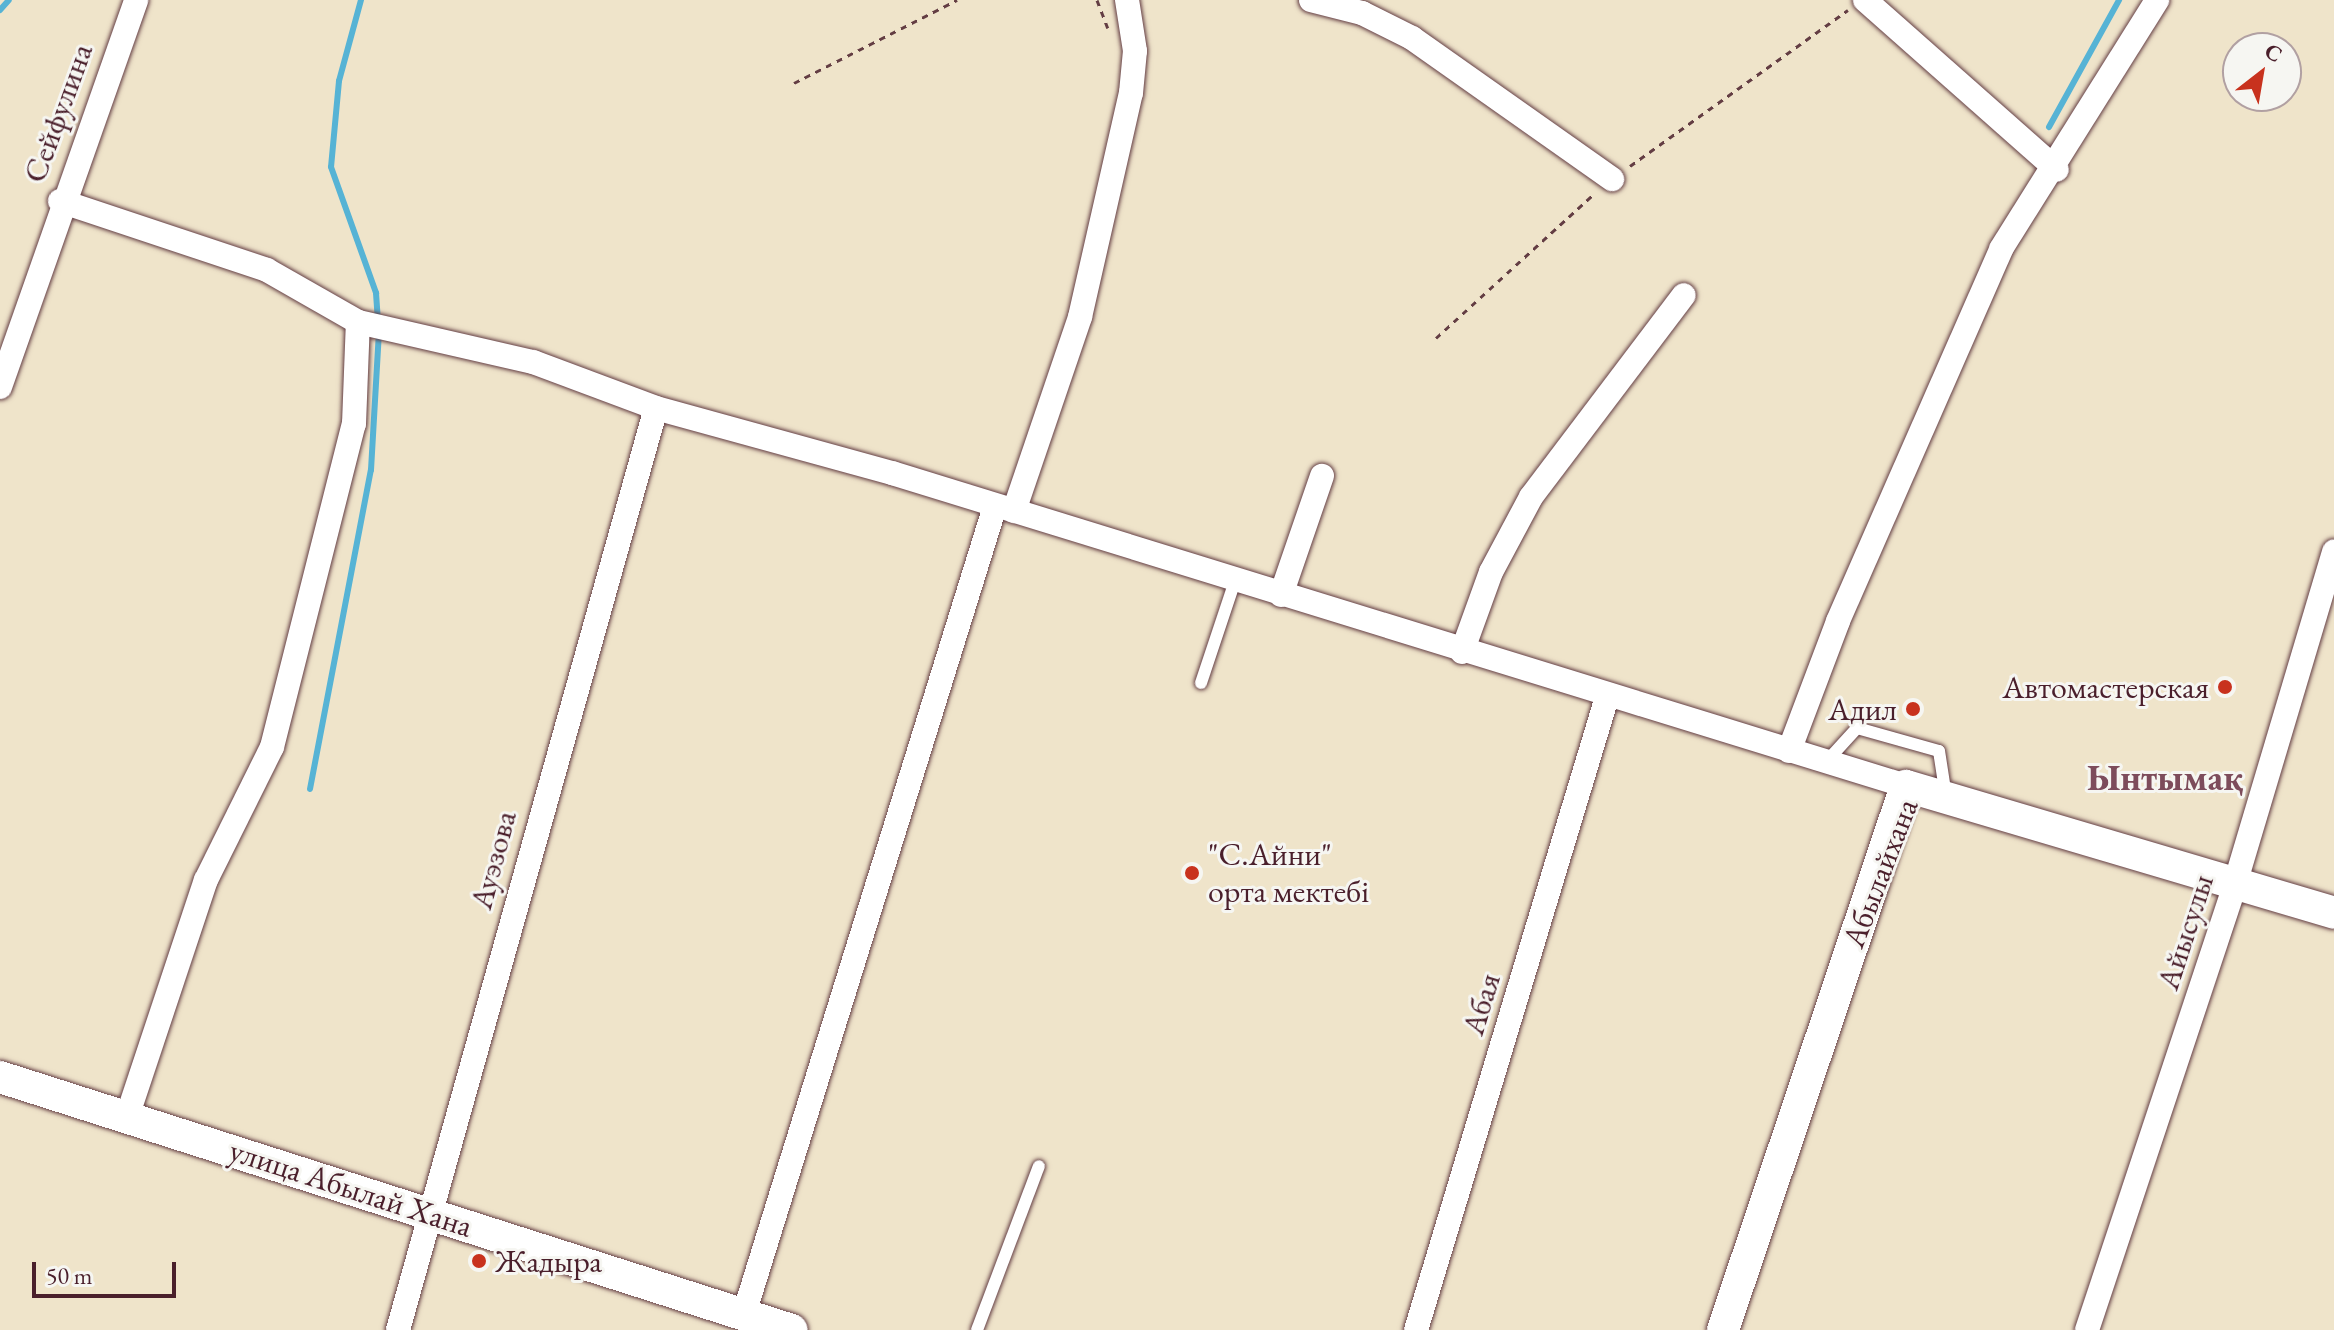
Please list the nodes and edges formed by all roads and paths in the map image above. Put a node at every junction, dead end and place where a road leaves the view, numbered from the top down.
1 (136, 0) edge
2 (957, 0) edge
3 (1127, 0) edge
4 (1311, 0) edge
5 (1863, 0) edge
6 (2157, 0) edge
7 (794, 83) dead end
8 (2057, 170) junction
9 (1612, 179) junction
10 (60, 201) junction
11 (1684, 295) dead end
12 (358, 322) junction
13 (1436, 338) dead end
14 (0, 387) edge
15 (656, 408) junction
16 (1322, 476) dead end
17 (1004, 509) junction
18 (2334, 551) edge
19 (1235, 581) junction
20 (1281, 595) junction
21 (1462, 652) junction
22 (1201, 683) dead end
23 (1607, 697) junction
24 (1789, 751) junction
25 (1826, 762) junction
26 (1906, 786) junction
27 (1946, 798) junction
28 (2235, 884) junction
29 (2334, 913) edge
30 (0, 1077) edge
31 (127, 1117) junction
32 (1039, 1166) dead end
33 (432, 1213) junction
34 (727, 1317) edge
35 (398, 1330) edge
36 (792, 1330) edge
37 (977, 1330) edge
38 (1416, 1330) edge
39 (1723, 1330) edge
40 (2087, 1330) edge

1 - 10 street, Сейфулина
2 - 7 path
3 - 17 street
4 - 9 street
5 - 8 street
5 - 9 path
6 - 8 street
8 - 24 street
9 - 13 path
10 - 12 street
10 - 14 street, Сейфулина
11 - 21 street
12 - 15 street
12 - 31 street
15 - 17 street
15 - 33 street, Ауэзова
16 - 20 street
17 - 19 street
17 - 34 street
18 - 28 street, Айысулы
19 - 20 street
19 - 22 lane
20 - 21 street
21 - 23 street
23 - 24 street
23 - 38 street, Абая
24 - 25 street
25 - 26 street
25 - 27 lane
26 - 27 main road, Абылайхана
26 - 39 main road, Абылайхана
27 - 28 main road, Абылайхана
28 - 29 main road, Абылайхана
28 - 40 street, Айысулы
30 - 31 main road, улица Абылай Хана
31 - 33 main road, улица Абылай Хана
32 - 37 lane
33 - 34 main road, улица Абылай Хана
33 - 35 street, Ауэзова
34 - 36 main road, улица Абылай Хана

